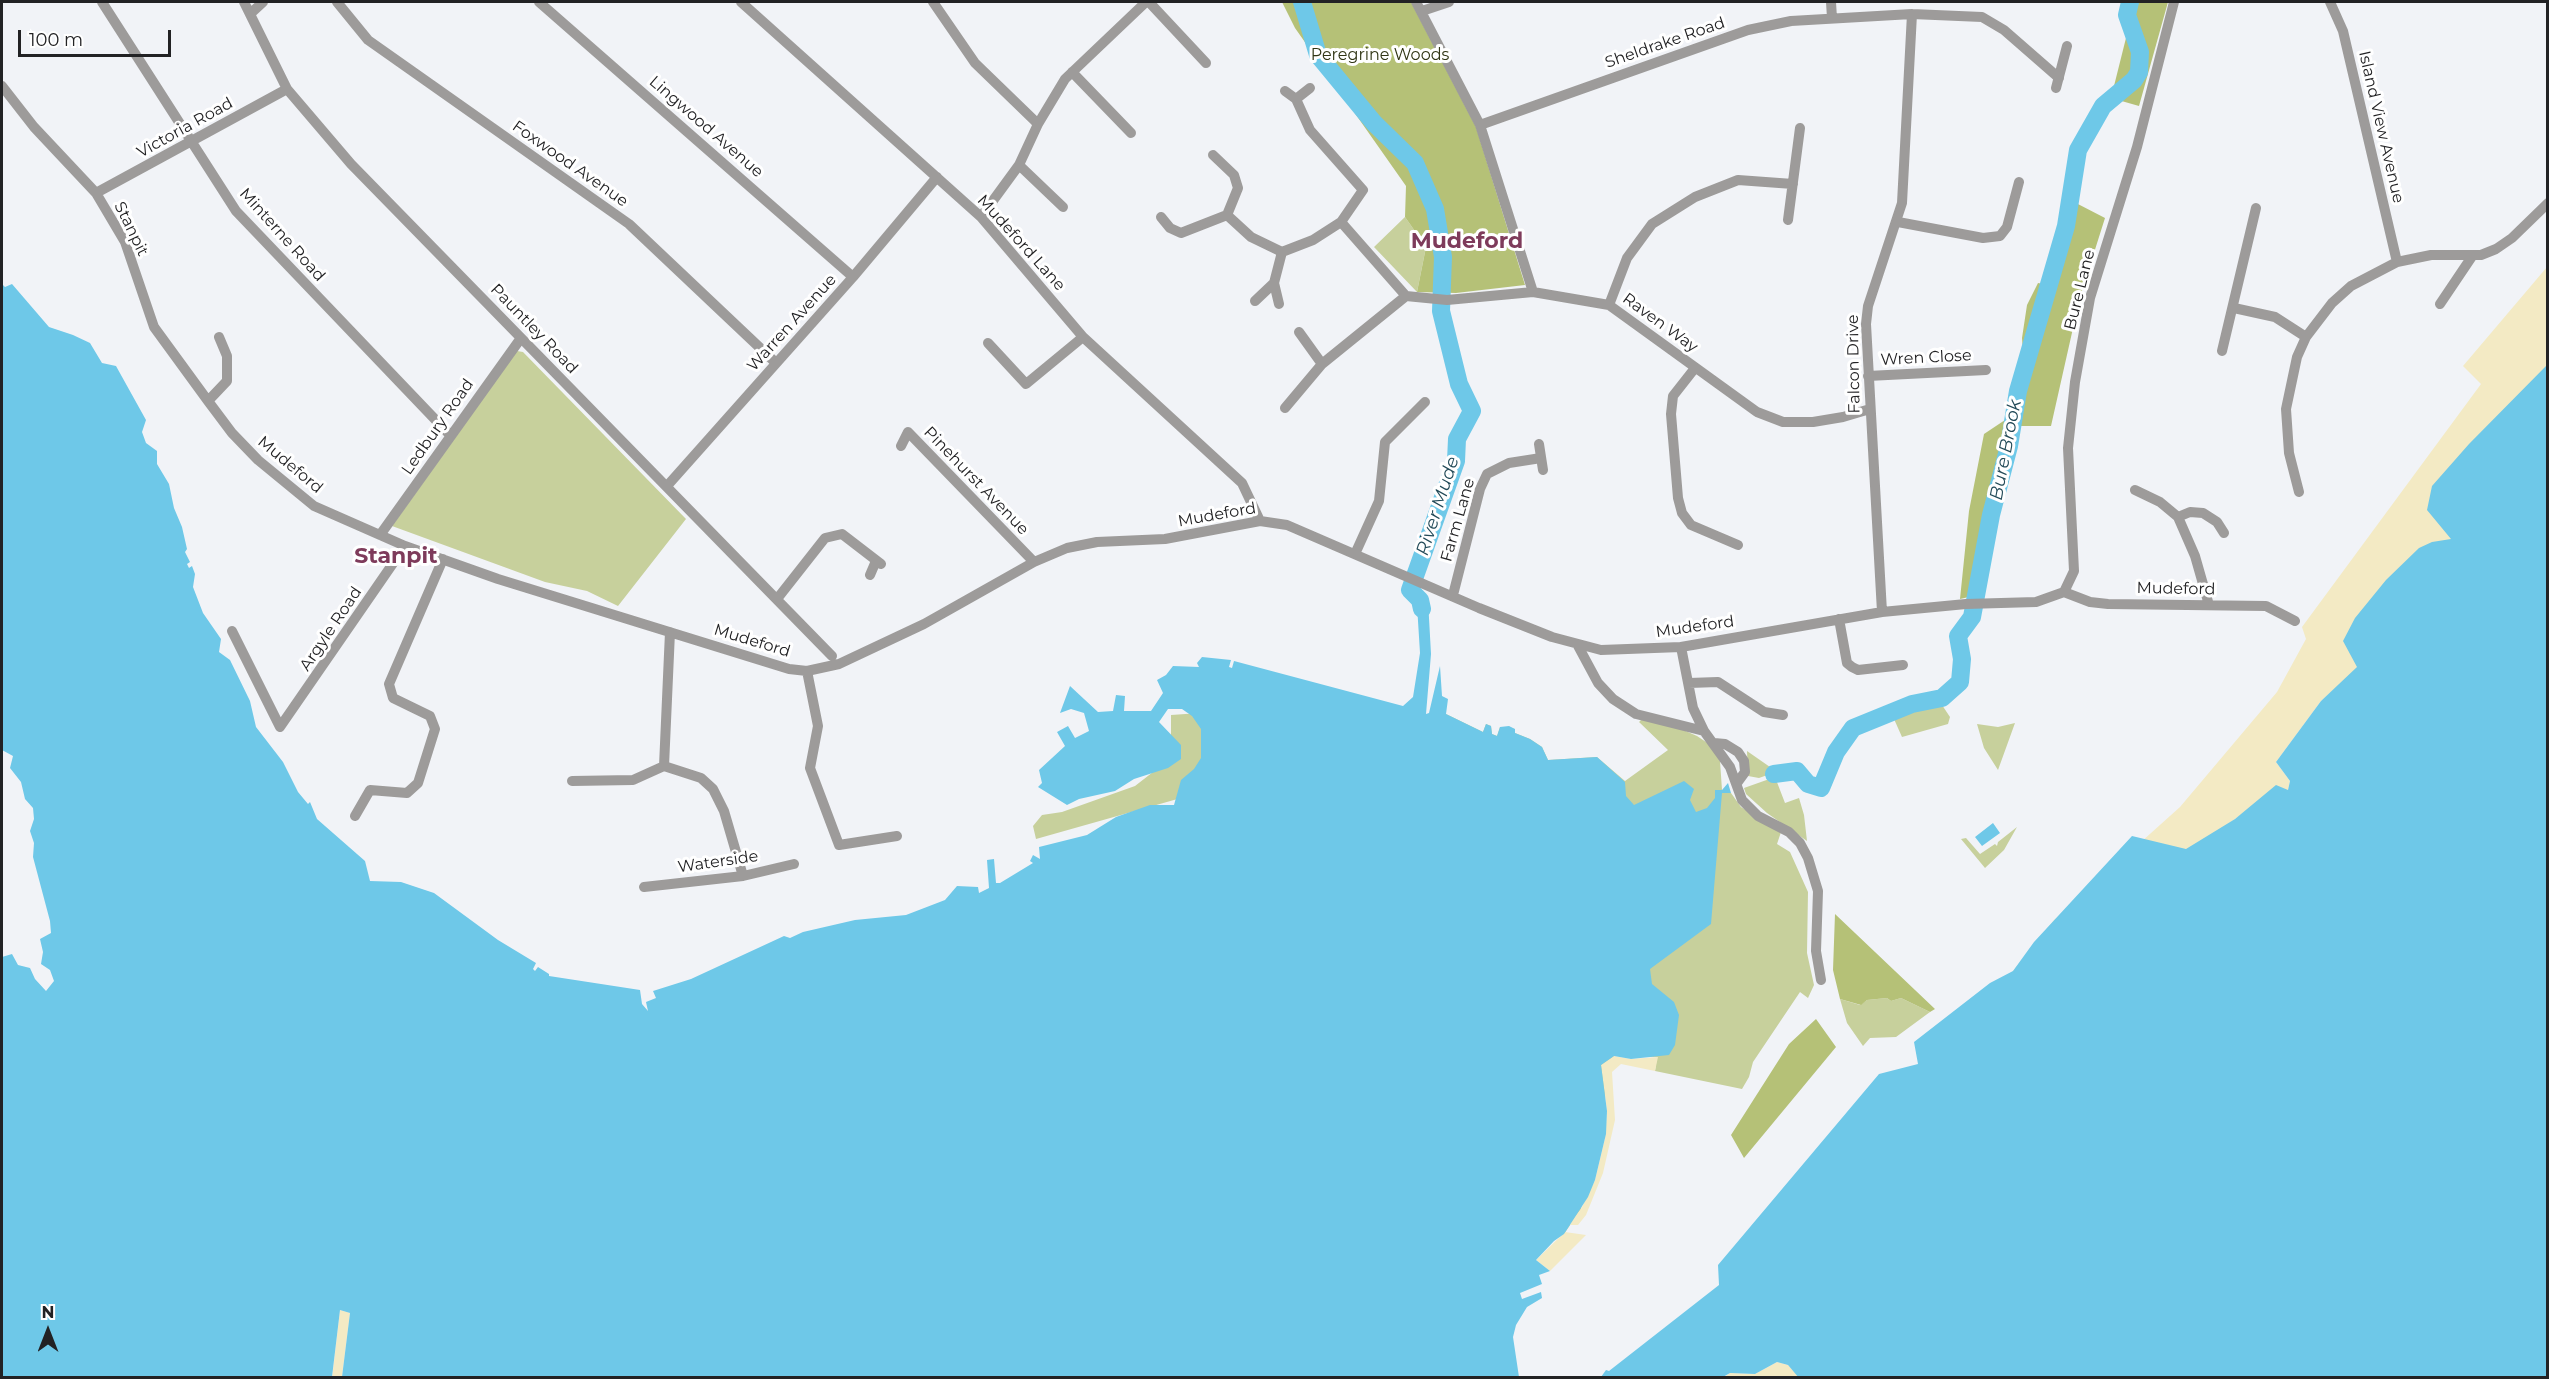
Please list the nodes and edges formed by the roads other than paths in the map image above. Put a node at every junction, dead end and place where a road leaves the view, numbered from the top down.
1 (102, 2) edge
2 (244, 2) edge
3 (263, 2) edge
4 (337, 2) edge
5 (539, 2) edge
6 (741, 2) edge
7 (933, 2) edge
8 (1148, 2) edge
9 (1449, 2) edge
10 (1831, 2) edge
11 (2174, 2) edge
12 (2330, 2) edge
13 (1419, 6) edge
14 (250, 14) junction
15 (1912, 14) junction
16 (1832, 18) junction
17 (2067, 46) dead end
18 (1206, 63) dead end
19 (1072, 72) junction
20 (2, 87) edge
21 (1310, 88) dead end
22 (287, 89) junction
23 (1285, 91) dead end
24 (1296, 99) junction
25 (1038, 124) junction
26 (1480, 125) junction
27 (1800, 128) dead end
28 (1131, 133) dead end
29 (192, 142) junction
30 (1213, 155) dead end
31 (1019, 165) junction
32 (937, 177) junction
33 (2019, 182) dead end
34 (1793, 184) junction
35 (96, 193) junction
36 (2547, 203) edge
37 (1063, 207) dead end
38 (2256, 208) dead end
39 (1227, 214) junction
40 (981, 217) junction
41 (1161, 217) dead end
42 (1788, 220) dead end
43 (1341, 222) junction
44 (1898, 222) junction
45 (1282, 252) junction
46 (2473, 255) junction
47 (2397, 262) junction
48 (853, 277) junction
49 (1274, 283) junction
50 (1533, 292) junction
51 (1406, 296) junction
52 (1255, 301) dead end
53 (1279, 304) dead end
54 (2440, 304) dead end
55 (1609, 305) junction
56 (2234, 308) junction
57 (1299, 332) dead end
58 (219, 337) dead end
59 (1083, 337) junction
60 (521, 338) junction
61 (2306, 338) junction
62 (988, 343) dead end
63 (2222, 351) dead end
64 (776, 363) junction
65 (1322, 364) junction
66 (1695, 368) junction
67 (1986, 370) dead end
68 (1868, 376) junction
69 (207, 401) junction
70 (1425, 402) dead end
71 (1285, 408) dead end
72 (1870, 409) junction
73 (450, 435) junction
74 (1539, 444) dead end
75 (901, 446) dead end
76 (1541, 458) junction
77 (1543, 470) dead end
78 (667, 486) junction
79 (2135, 490) dead end
80 (2299, 492) dead end
81 (2178, 517) junction
82 (1260, 521) junction
83 (2224, 533) dead end
84 (380, 535) junction
85 (1738, 545) dead end
86 (405, 546) junction
87 (1355, 554) junction
88 (443, 560) junction
89 (1034, 562) junction
90 (870, 575) dead end
91 (2064, 592) junction
92 (1453, 595) junction
93 (777, 599) junction
94 (2209, 604) junction
95 (1882, 612) junction
96 (1839, 619) junction
97 (2295, 621) dead end
98 (232, 631) dead end
99 (670, 632) junction
100 (1577, 644) junction
101 (1681, 647) junction
102 (832, 656) dead end
103 (1902, 665) dead end
104 (807, 670) junction
105 (1689, 683) junction
106 (1783, 715) dead end
107 (1704, 731) junction
108 (1714, 743) junction
109 (664, 766) junction
110 (572, 781) dead end
111 (1737, 783) junction
112 (355, 816) dead end
113 (897, 836) dead end
114 (794, 864) dead end
115 (743, 876) junction
116 (644, 886) dead end
117 (1821, 980) dead end

1 - 29 street, Minterne Road
2 - 14 street, Pauntley Road
3 - 14 street
4 - 64 street, Foxwood Avenue
5 - 48 street, Lingwood Avenue
6 - 32 street, Mudeford Lane
7 - 25 street
8 - 18 street
8 - 19 street
9 - 13 street
10 - 16 street
11 - 91 street, Bure Lane
12 - 47 street, Island View Avenue
13 - 26 street
14 - 22 street, Pauntley Road
15 - 16 street, Sheldrake Road
15 - 17 street, Sheldrake Road
15 - 44 street, Falcon Drive
16 - 26 street, Sheldrake Road
19 - 25 street
19 - 28 street
20 - 35 street, Stanpit
21 - 24 street
22 - 29 street, Victoria Road
22 - 60 street, Pauntley Road
23 - 24 street
24 - 43 street
25 - 31 street
26 - 50 street
27 - 34 street
29 - 35 street, Victoria Road
29 - 73 street, Minterne Road
30 - 39 street
31 - 37 street
31 - 40 street
32 - 40 street, Mudeford Lane
32 - 48 street, Warren Avenue
33 - 44 street
34 - 42 street
34 - 55 street
35 - 69 street, Stanpit
36 - 46 street
38 - 56 street
39 - 41 street
39 - 45 street
40 - 59 street, Mudeford Lane
43 - 45 street
43 - 51 street
44 - 68 street, Falcon Drive
45 - 49 street
46 - 47 street
46 - 54 street
47 - 61 street
48 - 64 street, Warren Avenue
49 - 52 street
49 - 53 street
50 - 51 street, Raven Way
50 - 55 street, Raven Way
51 - 65 street
55 - 66 street, Raven Way
56 - 61 street
56 - 63 street
57 - 65 street
58 - 69 street
59 - 62 street
59 - 82 street, Mudeford Lane
60 - 73 street, Ledbury Road
60 - 78 street, Pauntley Road
61 - 80 street
64 - 78 street, Warren Avenue
65 - 71 street
66 - 72 street, Raven Way
66 - 85 street
67 - 68 street, Wren Close
68 - 72 street, Falcon Drive
69 - 84 street, Mudeford
70 - 87 street
72 - 95 street, Falcon Drive
73 - 84 street, Ledbury Road
74 - 76 street
75 - 89 street, Pinehurst Avenue
76 - 77 street
76 - 92 street, Farm Lane
78 - 93 street, Pauntley Road
79 - 81 street
81 - 83 street
81 - 94 street
82 - 87 street, Mudeford
82 - 89 street, Mudeford
84 - 86 street, Mudeford
86 - 88 street, Mudeford
86 - 98 street, Argyle Road
87 - 92 street, Mudeford
88 - 99 street, Mudeford
88 - 112 street
89 - 104 street, Mudeford
90 - 93 street
91 - 94 street, Mudeford
91 - 95 street, Mudeford
92 - 100 street, Mudeford
93 - 102 street, Pauntley Road
94 - 97 street, Mudeford
95 - 96 street, Mudeford
96 - 101 street, Mudeford
96 - 103 street
99 - 104 street, Mudeford
99 - 109 street
100 - 101 street, Mudeford
100 - 107 street
101 - 105 street
104 - 113 street
105 - 106 street
105 - 107 street
107 - 108 street
108 - 111 street
108 - 111 street
109 - 110 street
109 - 115 street
111 - 117 street
114 - 115 street, Waterside
115 - 116 street, Waterside

